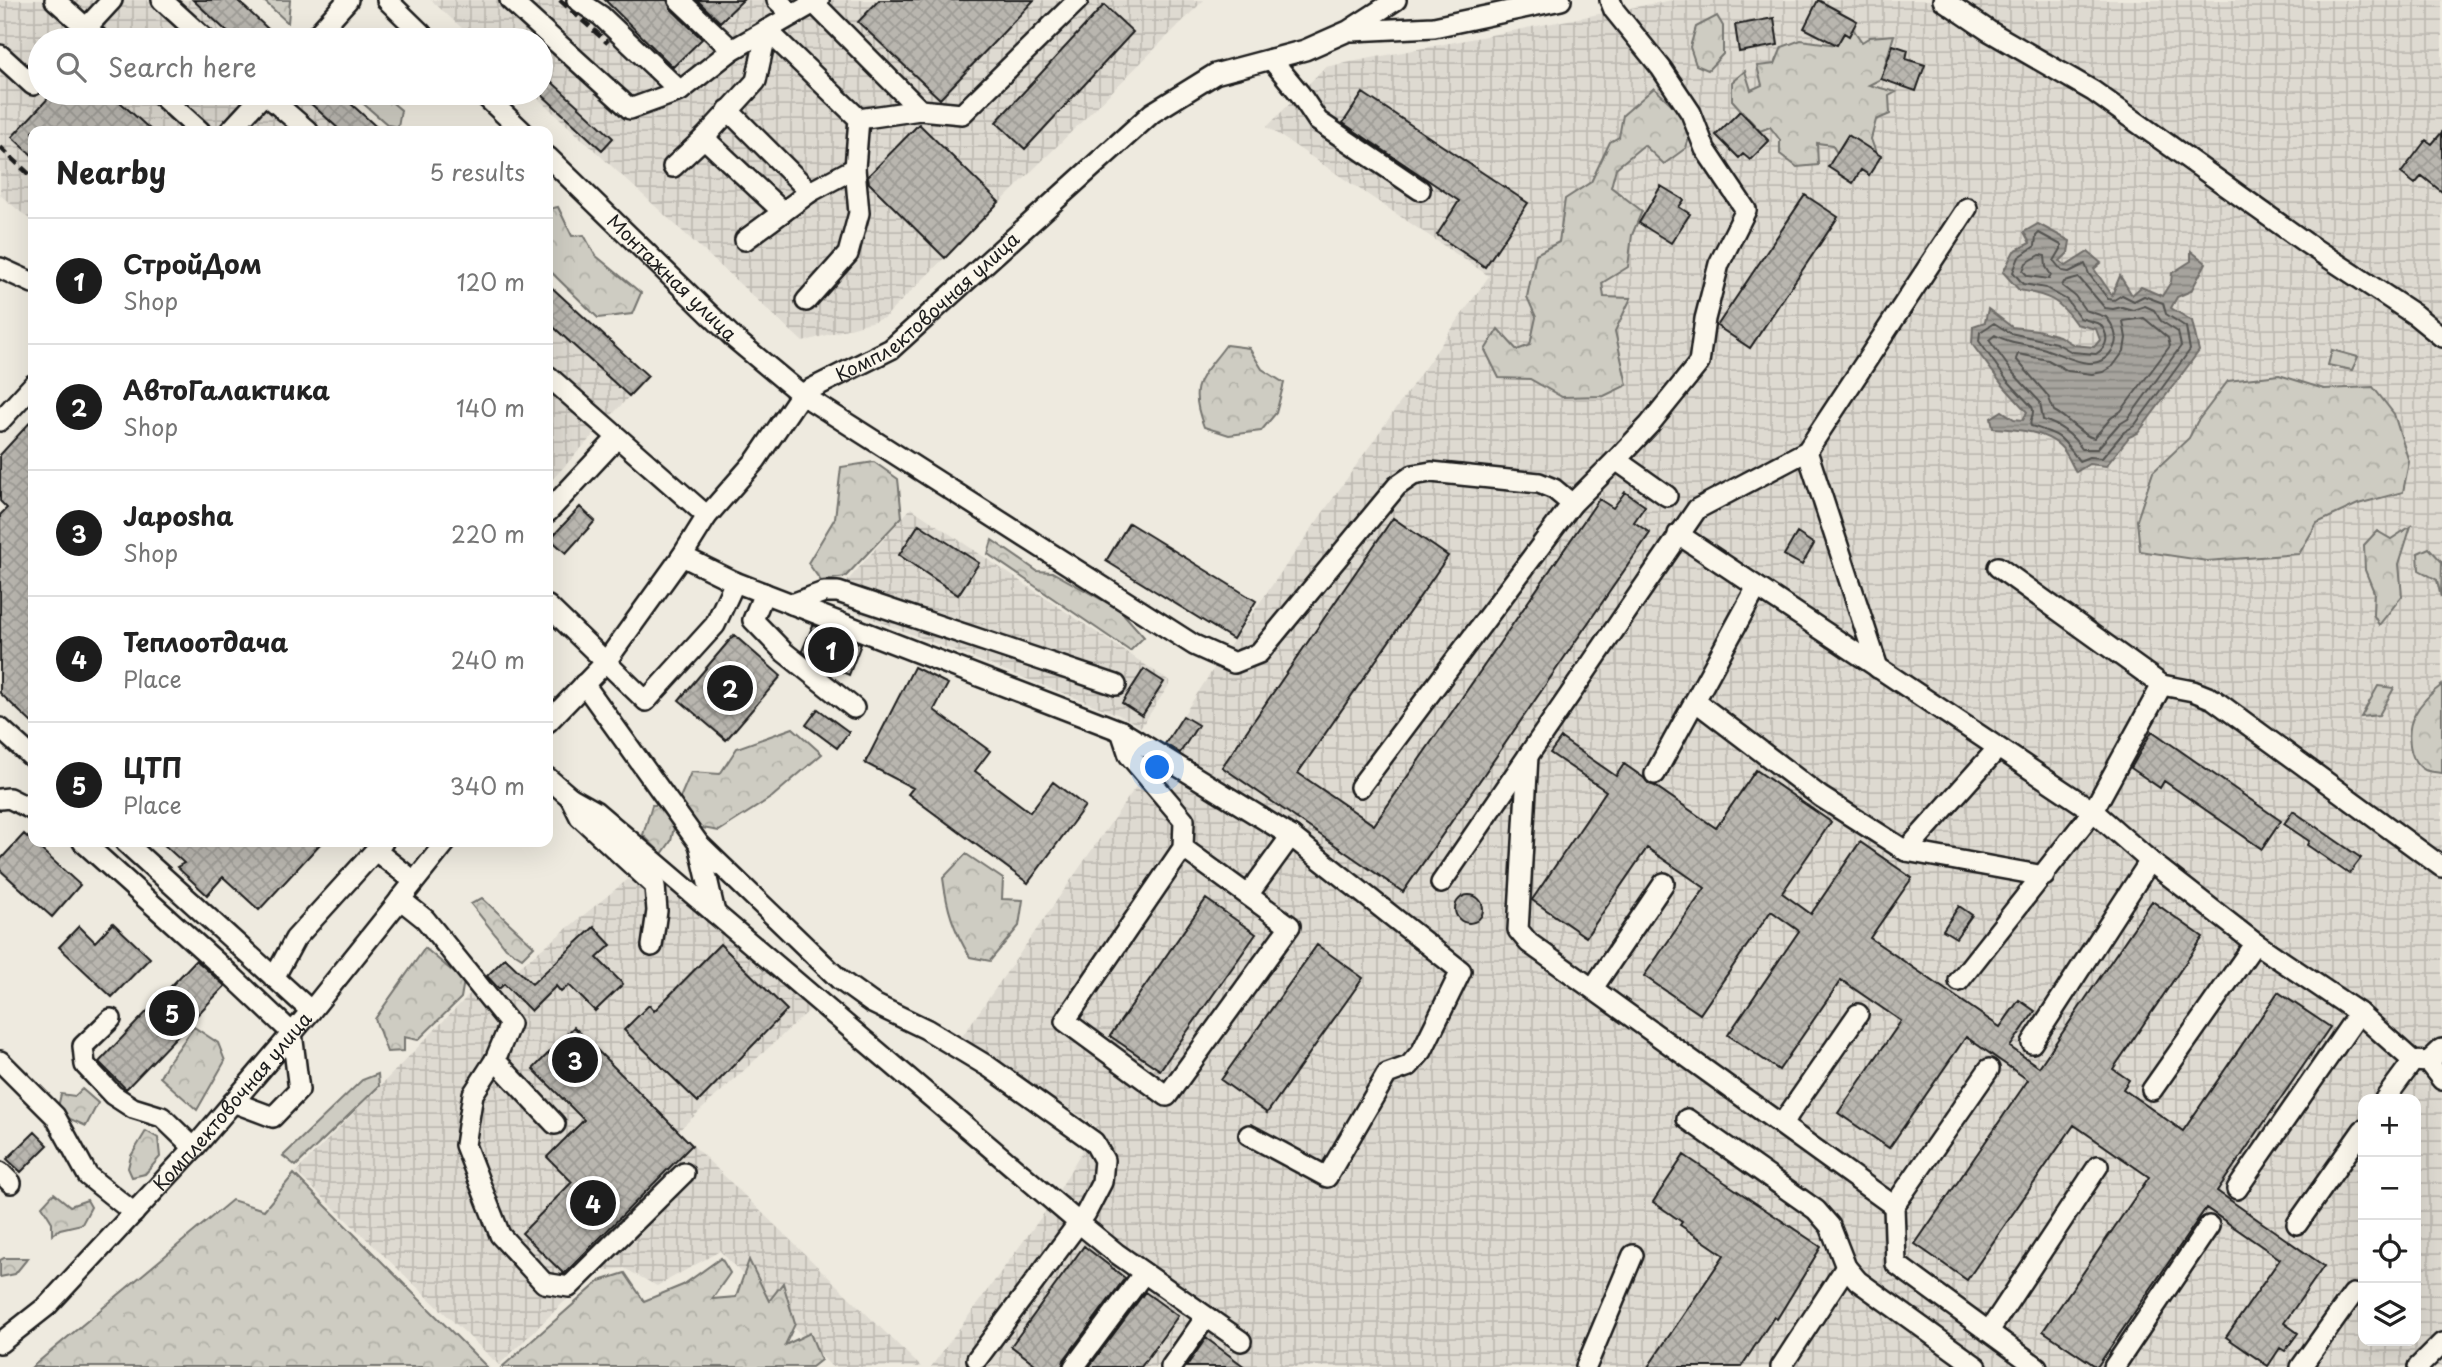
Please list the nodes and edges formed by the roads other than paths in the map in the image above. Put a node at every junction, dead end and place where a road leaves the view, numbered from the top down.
1 (55, 0) edge
2 (112, 0) edge
3 (162, 0) edge
4 (348, 0) edge
5 (387, 0) edge
6 (510, 0) edge
7 (578, 0) edge
8 (679, 0) edge
9 (777, 0) edge
10 (1078, 0) edge
11 (1396, 0) edge
12 (1561, 0) edge
13 (1609, 0) edge
14 (1942, 0) edge
15 (816, 1) edge
16 (793, 15) junction
17 (80, 28) edge
18 (93, 28) edge
19 (193, 28) edge
20 (323, 28) edge
21 (416, 28) edge
22 (541, 28) edge
23 (767, 30) junction
24 (1348, 32) junction
25 (553, 39) edge
26 (732, 50) junction
27 (0, 55) edge
28 (1271, 59) junction
29 (28, 81) edge
30 (680, 91) junction
31 (171, 105) edge
32 (254, 105) edge
33 (279, 105) edge
34 (495, 105) edge
35 (728, 110) junction
36 (920, 110) junction
37 (859, 119) junction
38 (194, 126) edge
39 (235, 126) edge
40 (302, 126) edge
41 (517, 126) edge
42 (704, 138) junction
43 (553, 162) edge
44 (673, 167) dead end
45 (855, 168) junction
46 (1420, 190) dead end
47 (810, 192) junction
48 (1967, 208) dead end
49 (783, 212) junction
50 (744, 240) dead end
51 (0, 268) edge
52 (28, 281) edge
53 (806, 301) dead end
54 (2442, 337) edge
55 (553, 380) edge
56 (28, 390) edge
57 (801, 394) junction
58 (0, 421) edge
59 (617, 438) junction
60 (1807, 451) junction
61 (1616, 460) junction
62 (1667, 495) dead end
63 (1572, 504) junction
64 (553, 507) edge
65 (707, 516) junction
66 (1678, 534) junction
67 (682, 556) junction
68 (1998, 567) dead end
69 (735, 582) junction
70 (1757, 587) junction
71 (764, 593) junction
72 (792, 604) junction
73 (553, 611) edge
74 (605, 663) junction
75 (1878, 668) junction
76 (584, 684) junction
77 (1116, 685) dead end
78 (2162, 685) junction
79 (1695, 701) junction
80 (854, 708) dead end
81 (553, 717) edge
82 (0, 728) edge
83 (1121, 731) junction
84 (1998, 748) junction
85 (28, 753) edge
86 (1528, 755) junction
87 (1655, 774) dead end
88 (553, 782) edge
89 (1360, 787) dead end
90 (570, 797) junction
91 (0, 799) edge
92 (28, 808) edge
93 (2093, 811) junction
94 (1290, 836) junction
95 (699, 844) junction
96 (89, 847) edge
97 (130, 847) edge
98 (378, 847) edge
99 (380, 847) edge
100 (442, 847) edge
101 (1183, 848) junction
102 (1906, 851) junction
103 (2150, 861) junction
104 (2442, 867) edge
105 (2044, 876) junction
106 (414, 881) junction
107 (1441, 883) dead end
108 (1664, 883) dead end
109 (1248, 895) junction
110 (400, 899) junction
111 (715, 913) junction
112 (2255, 943) junction
113 (652, 946) dead end
114 (274, 978) junction
115 (1959, 981) dead end
116 (1593, 988) junction
117 (311, 1011) junction
118 (2359, 1013) junction
119 (1858, 1014) dead end
120 (111, 1019) dead end
121 (292, 1033) junction
122 (2032, 1043) dead end
123 (2428, 1057) edge
124 (495, 1060) junction
125 (0, 1061) edge
126 (1989, 1069) dead end
127 (2442, 1080) edge
128 (2152, 1090) dead end
129 (2390, 1094) edge
130 (233, 1102) junction
131 (1687, 1119) dead end
132 (555, 1124) dead end
133 (1782, 1124) junction
134 (1249, 1135) dead end
135 (2358, 1137) edge
136 (194, 1148) junction
137 (2098, 1166) dead end
138 (684, 1173) dead end
139 (2237, 1189) dead end
140 (1894, 1206) junction
141 (134, 1213) junction
142 (1079, 1223) junction
143 (2297, 1224) dead end
144 (2209, 1226) dead end
145 (1633, 1255) dead end
146 (1846, 1267) junction
147 (1144, 1273) junction
148 (2353, 1294) dead end
149 (1206, 1317) junction
150 (1989, 1331) junction
151 (1241, 1341) dead end
152 (0, 1343) edge
153 (2442, 1343) edge
154 (976, 1359) dead end
155 (1074, 1367) edge
156 (1171, 1367) edge
157 (1586, 1367) edge
158 (1781, 1367) edge
159 (1978, 1367) edge
160 (2037, 1367) edge
161 (2114, 1367) edge
162 (2301, 1367) edge
163 (2418, 1367) edge

1 - 17 street
2 - 18 street
3 - 19 street
4 - 20 street
5 - 21 street
6 - 22 street
7 - 30 street
8 - 26 street
9 - 16 street
10 - 36 street
11 - 24 street, Комплектовочная улица
12 - 24 street
13 - 61 street
14 - 54 street
15 - 16 street
15 - 36 street
16 - 23 street
23 - 26 street
23 - 35 street
23 - 37 street
24 - 28 street, Комплектовочная улица
25 - 30 street
26 - 30 street
27 - 29 street
28 - 46 street
28 - 57 street, Комплектовочная улица
31 - 38 street
32 - 39 street
33 - 40 street
34 - 41 street
35 - 42 street
35 - 47 street
36 - 37 street
37 - 45 street
42 - 44 street
42 - 49 street
43 - 57 street, Монтажная улица
45 - 47 street
45 - 53 street
47 - 49 street
48 - 60 street
49 - 50 street
51 - 52 street
55 - 59 street
56 - 58 street
57 - 63 street, Монтажная улица
57 - 65 street, Комплектовочная улица
59 - 64 street
59 - 65 street
60 - 66 street
60 - 75 street
61 - 62 street
61 - 63 street
63 - 89 street
65 - 67 street, Комплектовочная улица
66 - 70 street
66 - 86 street
67 - 69 street
67 - 74 street, Комплектовочная улица
68 - 78 street
69 - 71 street
69 - 74 street
70 - 75 street
70 - 79 street
71 - 72 street
71 - 80 street
72 - 77 street
72 - 83 street
73 - 74 street
74 - 76 street, Комплектовочная улица
75 - 84 street
76 - 81 street, Комплектовочная улица
76 - 95 street
78 - 93 street
78 - 104 street
79 - 87 street
79 - 102 street
82 - 85 street
83 - 94 street
83 - 101 street
84 - 93 street
84 - 102 street
86 - 107 street
86 - 116 street
88 - 90 street
90 - 111 street
90 - 113 street
91 - 92 street
93 - 103 street
93 - 105 street
94 - 109 street
94 - 134 street
95 - 111 street
95 - 142 street
96 - 121 street
97 - 114 street
98 - 114 street
99 - 106 street
100 - 106 street, Комплектовочная улица
101 - 109 street
101 - 109 street
102 - 105 street
103 - 112 street
103 - 122 street
105 - 115 street
106 - 110 street, Комплектовочная улица
108 - 116 street
110 - 117 street, Комплектовочная улица
110 - 124 street
111 - 142 street
112 - 118 street
112 - 128 street
114 - 117 street
116 - 133 street
117 - 121 street, Комплектовочная улица
118 - 123 street
118 - 139 street
119 - 133 street
120 - 136 street
121 - 130 street, Комплектовочная улица
121 - 130 street
123 - 127 street
123 - 129 street
124 - 132 street
124 - 138 street
125 - 141 street
126 - 140 street
130 - 136 street, Комплектовочная улица
131 - 146 street
133 - 140 street
135 - 143 street
136 - 141 street, Комплектовочная улица
137 - 150 street
140 - 150 street
141 - 152 street, Комплектовочная улица
142 - 147 street
142 - 154 street
144 - 161 street
145 - 157 street
146 - 158 street
146 - 159 street
147 - 149 street
147 - 155 street
148 - 162 street
149 - 151 street
149 - 156 street
150 - 160 street
153 - 163 street

